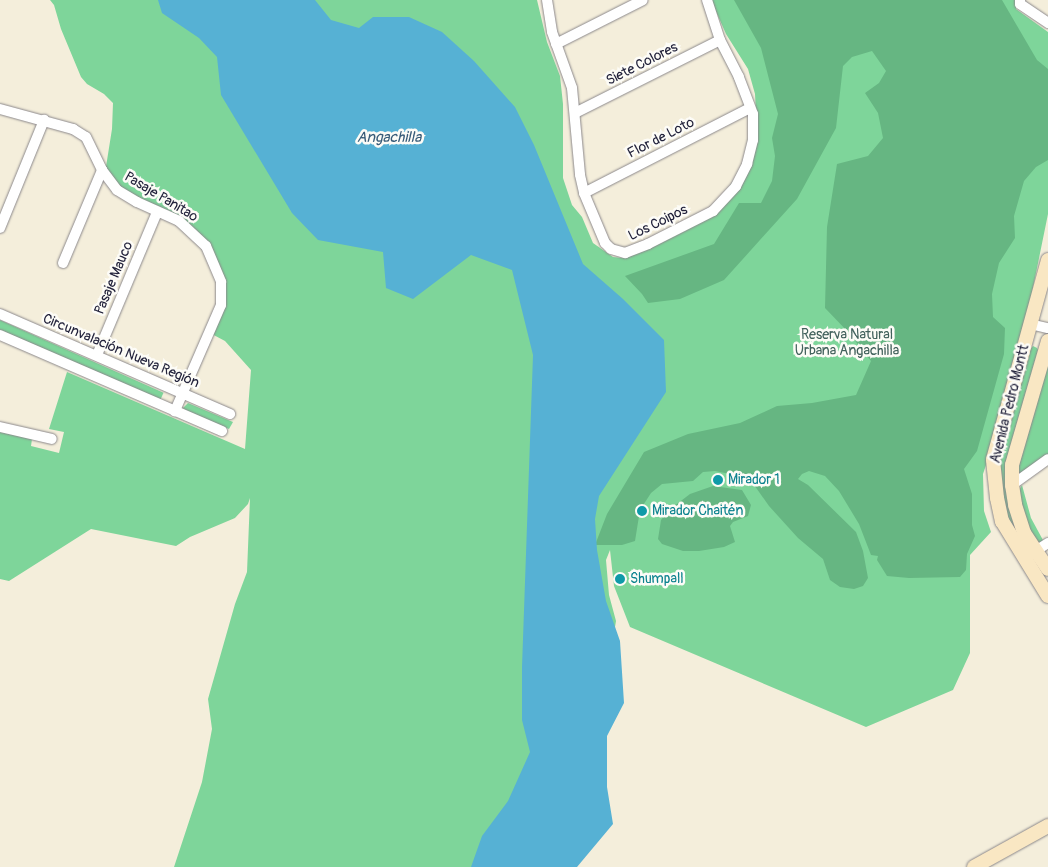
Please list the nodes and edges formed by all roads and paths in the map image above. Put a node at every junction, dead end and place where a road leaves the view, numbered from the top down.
1 (547, 0) edge
2 (643, 0) edge
3 (707, 0) edge
4 (1020, 0) edge
5 (1048, 23) edge
6 (720, 40) junction
7 (556, 44) junction
8 (750, 108) junction
9 (0, 109) edge
10 (576, 113) junction
11 (44, 120) junction
12 (102, 170) junction
13 (584, 193) junction
14 (157, 212) junction
15 (0, 228) edge
16 (1048, 260) edge
17 (63, 263) dead end
18 (0, 314) edge
19 (1030, 324) junction
20 (1048, 328) edge
21 (0, 335) edge
22 (1048, 341) edge
23 (97, 355) junction
24 (183, 393) junction
25 (175, 411) junction
26 (230, 414) dead end
27 (0, 427) edge
28 (222, 430) dead end
29 (52, 439) dead end
30 (1048, 459) edge
31 (1012, 485) junction
32 (1048, 543) edge
33 (1036, 551) junction
34 (1024, 559) junction
35 (1048, 569) edge
36 (1048, 596) edge
37 (1048, 826) edge
38 (974, 867) edge

1 - 7 street, Los Coipos
2 - 7 street
3 - 6 street, Los Coipos
4 - 5 street
6 - 8 street, Los Coipos
6 - 10 street, Siete Colores
7 - 10 street, Los Coipos
8 - 13 street, Flor de Loto
8 - 13 street, Los Coipos
9 - 11 street, Pasaje Panitao
10 - 13 street, Los Coipos
11 - 12 street, Pasaje Panitao
11 - 15 street
12 - 14 street, Pasaje Panitao
12 - 17 street
14 - 23 street, Pasaje Mauco
14 - 24 street, Pasaje Panitao
16 - 19 main road, Avenida Pedro Montt
18 - 23 street, Circunvalación Nueva Región
19 - 20 street
19 - 34 main road, Avenida Pedro Montt
21 - 25 street
22 - 31 main road, Avenida Pedro Montt
23 - 24 street, Circunvalación Nueva Región
24 - 25 street, Pasaje Panitao
24 - 26 street, Circunvalación Nueva Región
25 - 28 street
27 - 29 street
30 - 31 street
31 - 33 main road, Avenida Pedro Montt
32 - 33 street
33 - 34 street
33 - 35 main road, Avenida Pedro Montt
34 - 36 main road, Avenida Pedro Montt
37 - 38 main road

